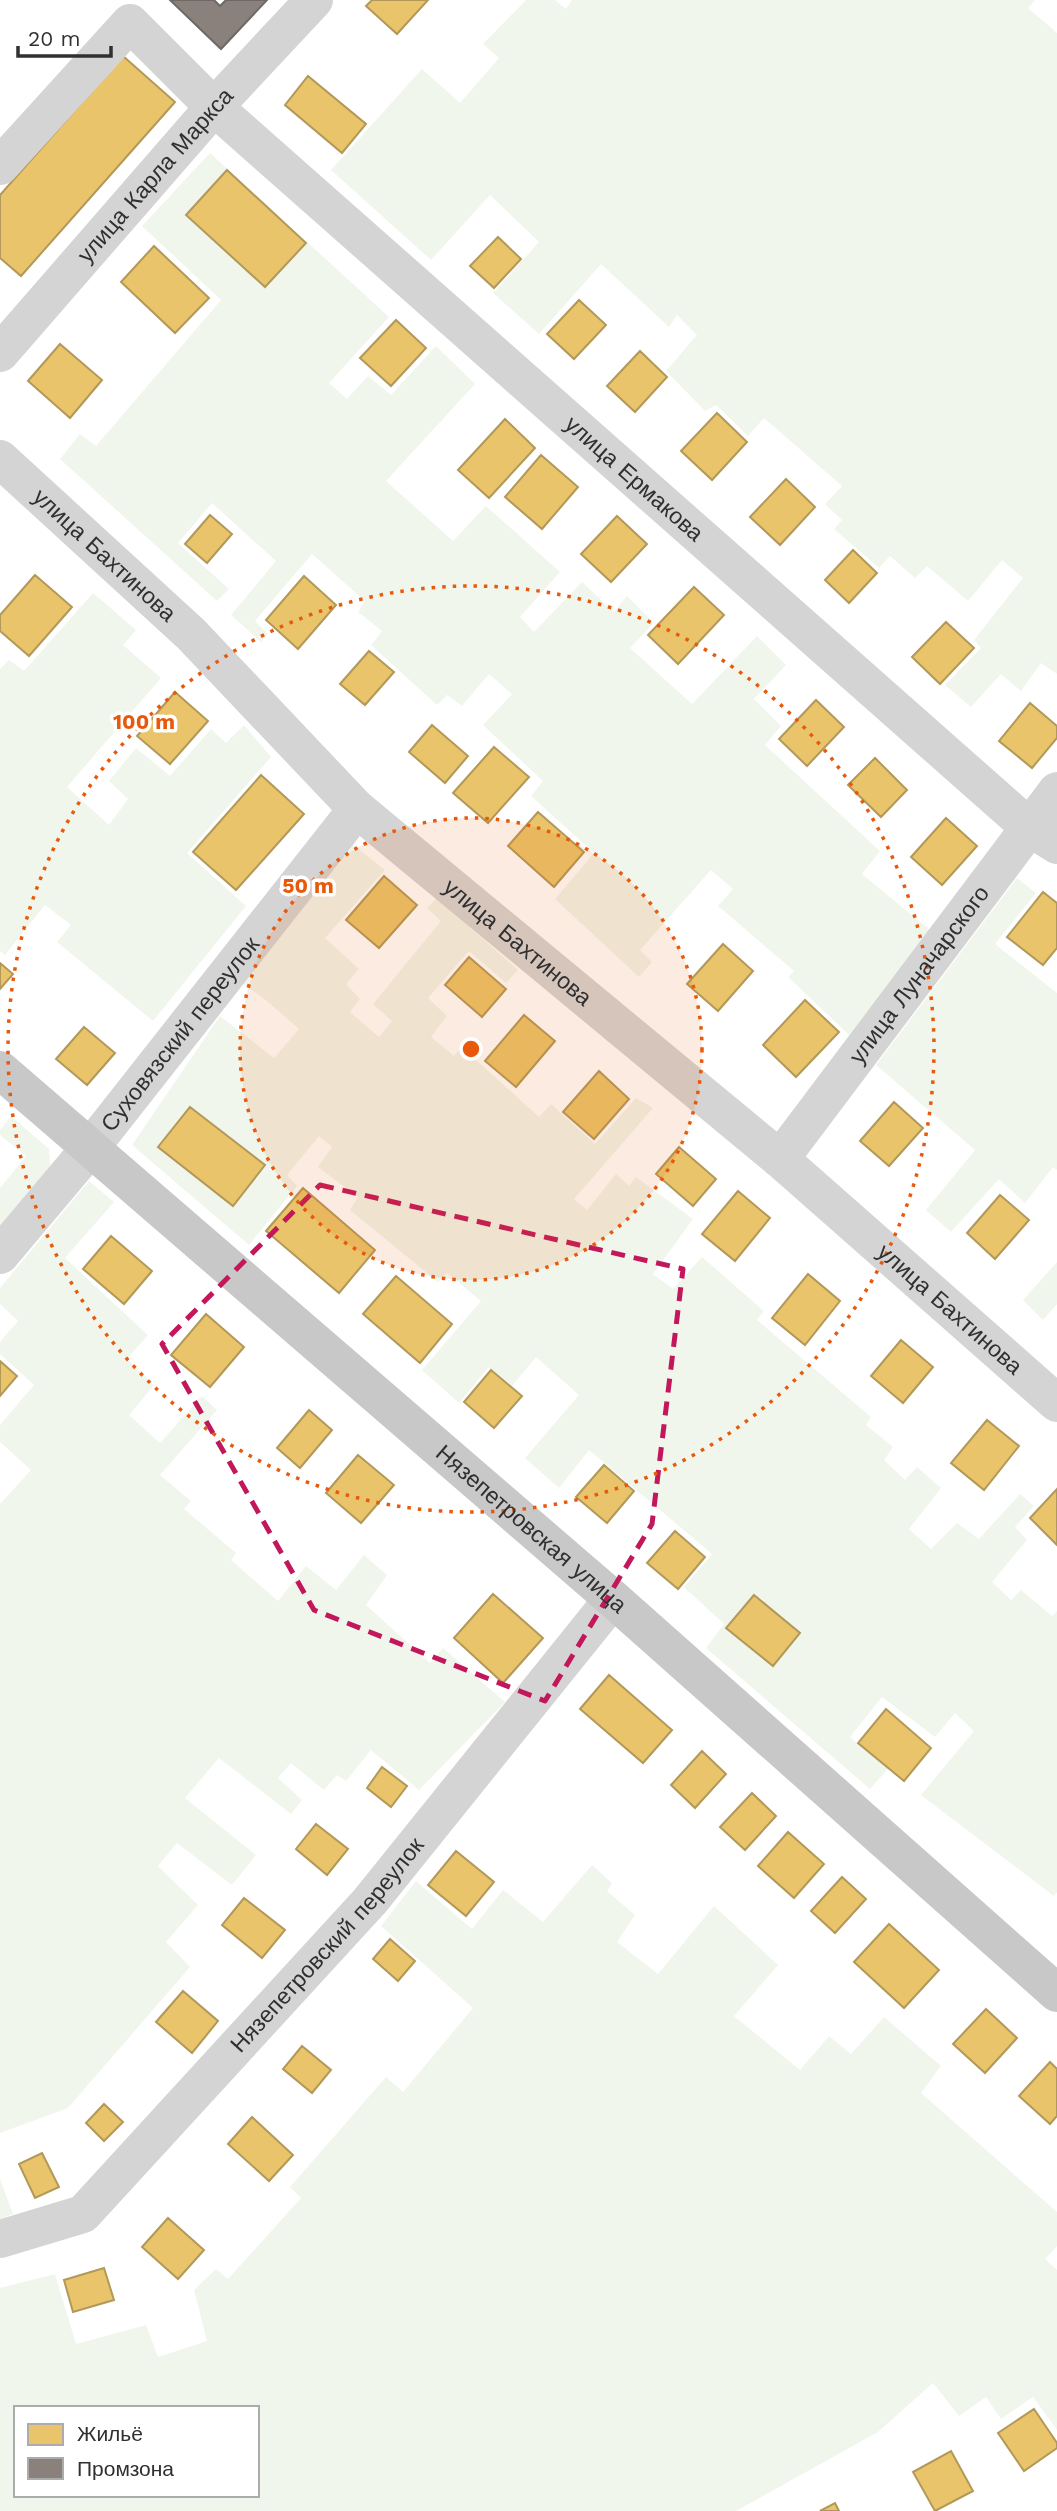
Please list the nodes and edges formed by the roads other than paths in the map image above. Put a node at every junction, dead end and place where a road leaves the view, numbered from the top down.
1 (314, 0) edge
2 (214, 107) junction
3 (0, 166) edge
4 (0, 353) edge
5 (0, 459) edge
6 (1057, 791) edge
7 (357, 809) junction
8 (1044, 836) edge
9 (0, 1070) edge
10 (91, 1147) junction
11 (780, 1159) junction
12 (0, 1255) edge
13 (1057, 1404) edge
14 (613, 1599) junction
15 (1057, 1993) edge
16 (0, 2239) edge

1 - 2 street, улица Карла Маркса
2 - 3 street, улица Ермакова
2 - 4 street, улица Карла Маркса
2 - 8 street, улица Ермакова
5 - 7 street, улица Бахтинова
6 - 8 street, улица Луначарского
7 - 10 street, Суховязский переулок
7 - 11 street, улица Бахтинова
8 - 11 street, улица Луначарского
9 - 10 main road, Нязепетровская улица
10 - 12 street, Суховязский переулок
10 - 14 main road, Нязепетровская улица
11 - 13 street, улица Бахтинова
14 - 15 main road, Нязепетровская улица
14 - 16 street, Нязепетровский переулок

